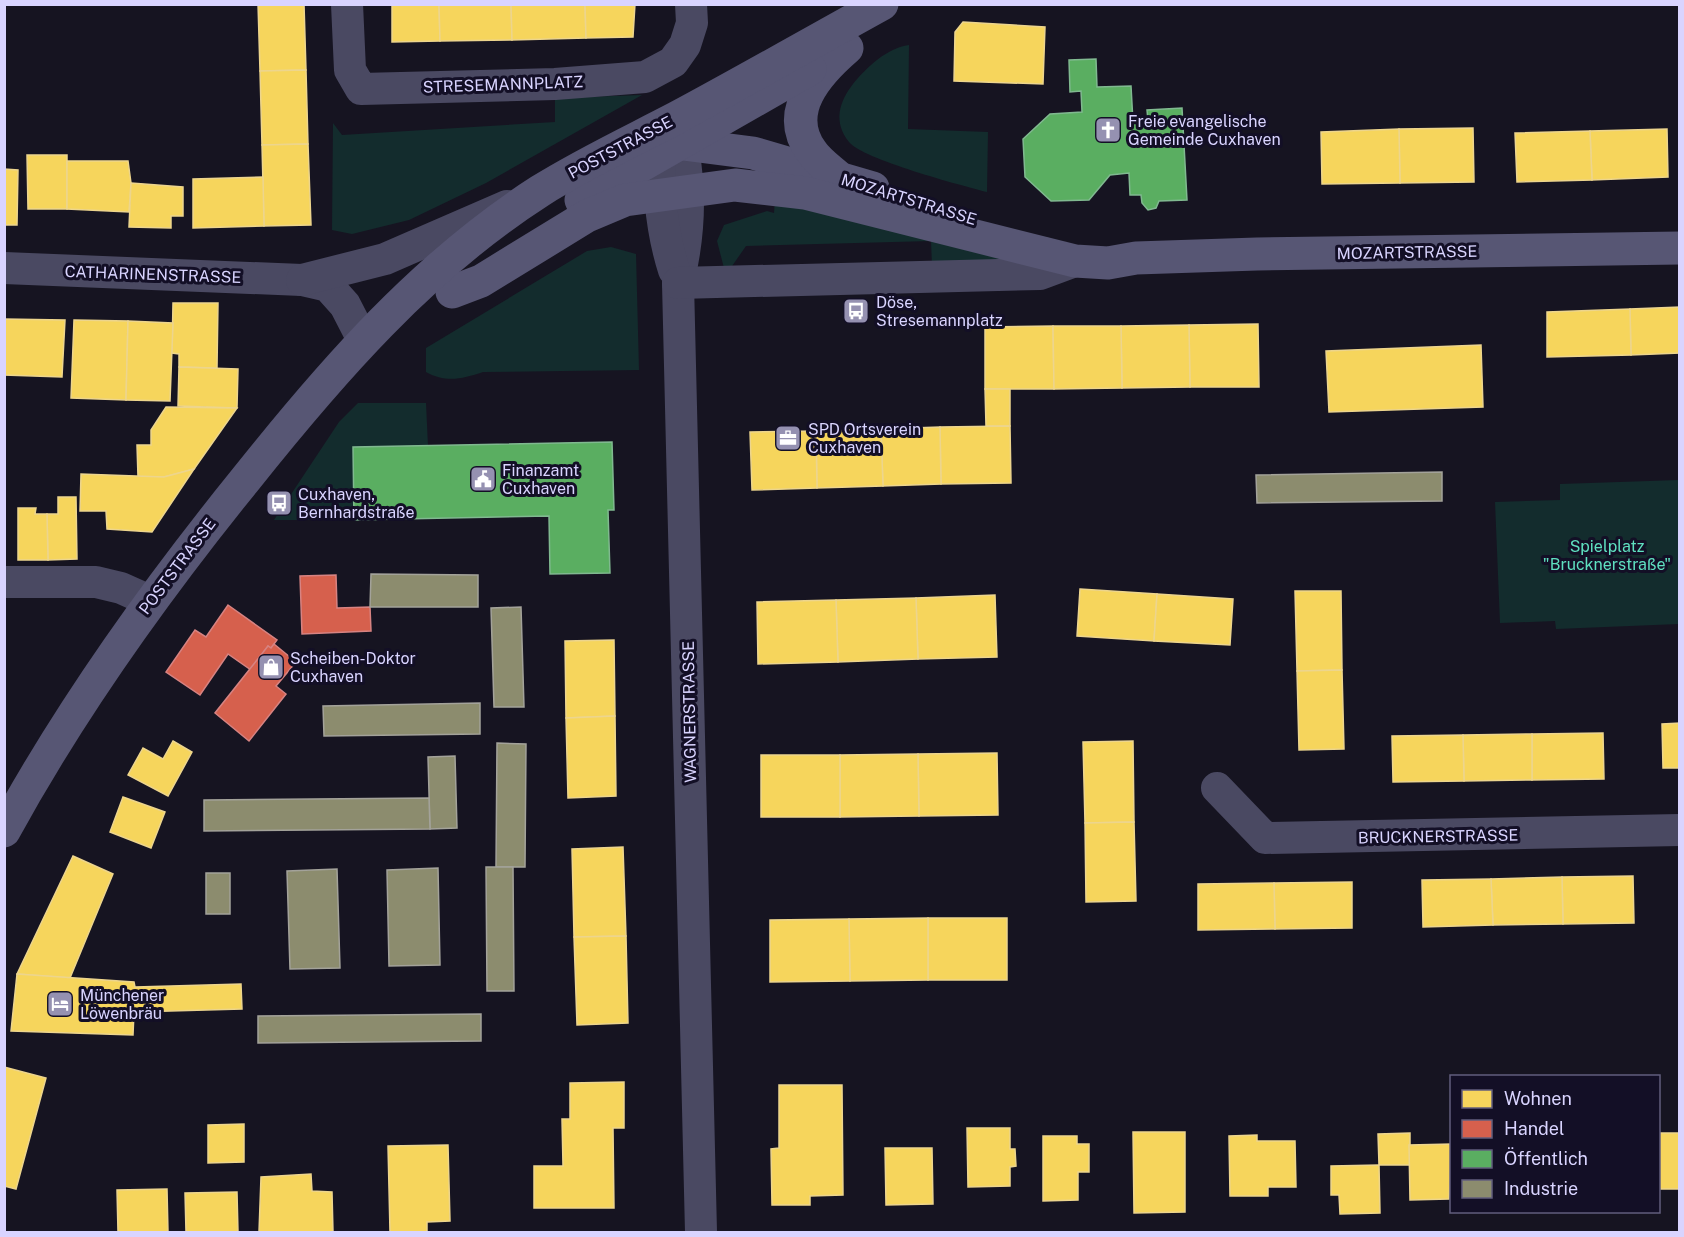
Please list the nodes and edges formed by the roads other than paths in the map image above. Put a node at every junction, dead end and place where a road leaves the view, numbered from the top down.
1 (347, 4) edge
2 (691, 4) edge
3 (882, 4) edge
4 (895, 4) edge
5 (847, 48) junction
6 (672, 139) junction
7 (840, 178) junction
8 (538, 192) junction
9 (675, 195) junction
10 (1680, 248) edge
11 (1136, 258) junction
12 (1076, 261) junction
13 (4, 268) edge
14 (302, 280) junction
15 (678, 283) junction
16 (452, 292) junction
17 (373, 332) junction
18 (4, 582) edge
19 (150, 601) junction
20 (1217, 788) dead end
21 (1680, 830) edge
22 (4, 831) edge
23 (701, 1233) edge

1 - 2 street, STRESEMANNPLATZ
3 - 6 street, POSTSTRASSE
4 - 5 street, POSTSTRASSE
5 - 6 street, POSTSTRASSE
5 - 7 street
6 - 7 street, MOZARTSTRASSE
6 - 8 street, POSTSTRASSE
6 - 9 street, WAGNERSTRASSE
6 - 16 street, POSTSTRASSE
7 - 11 street, MOZARTSTRASSE
8 - 14 street, CATHARINENSTRASSE
8 - 17 street, POSTSTRASSE
9 - 12 street, MOZARTSTRASSE
9 - 15 street, WAGNERSTRASSE
9 - 16 street, MOZARTSTRASSE
10 - 11 street, MOZARTSTRASSE
11 - 12 street, MOZARTSTRASSE
12 - 15 street, MOZARTSTRASSE
13 - 14 street, CATHARINENSTRASSE
14 - 17 street, CATHARINENSTRASSE
15 - 23 street, WAGNERSTRASSE
16 - 17 street, POSTSTRASSE
17 - 19 street, POSTSTRASSE
18 - 19 street
19 - 22 street, POSTSTRASSE
20 - 21 street, BRUCKNERSTRASSE

